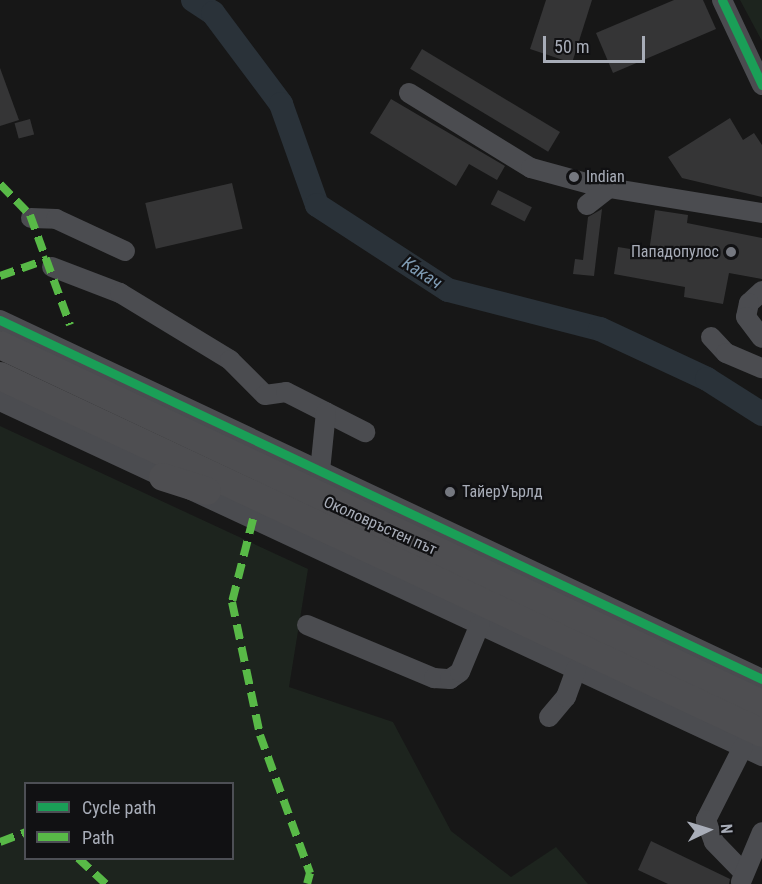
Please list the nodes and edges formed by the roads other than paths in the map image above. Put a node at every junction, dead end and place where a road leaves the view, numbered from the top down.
1 (722, 0) edge
2 (762, 85) edge
3 (409, 93) dead end
4 (609, 188) junction
5 (587, 205) dead end
6 (762, 213) edge
7 (31, 218) dead end
8 (124, 251) dead end
9 (52, 267) dead end
10 (762, 291) edge
11 (0, 320) edge
12 (711, 337) dead end
13 (762, 338) edge
14 (0, 345) edge
15 (762, 368) edge
16 (0, 376) edge
17 (0, 401) edge
18 (326, 412) junction
19 (211, 421) joint
20 (365, 432) dead end
21 (163, 477) junction
22 (318, 484) junction
23 (357, 542) junction
24 (480, 624) junction
25 (307, 626) dead end
26 (576, 669) junction
27 (762, 679) edge
28 (762, 704) edge
29 (549, 717) dead end
30 (753, 740) edge
31 (762, 756) edge
32 (762, 832) edge
33 (742, 878) edge

1 - 2 street
3 - 4 street
4 - 5 street
4 - 6 street
7 - 8 street
9 - 18 street
10 - 13 street
11 - 19 street
12 - 15 street
14 - 22 highway, Околовръстен път
16 - 23 highway, Околовръстен път
17 - 21 street
18 - 20 street
18 - 22 street
19 - 22 highway
21 - 23 highway
21 - 24 street
22 - 27 street
22 - 28 highway, Околовръстен път
23 - 30 highway, Околовръстен път
24 - 25 street
24 - 26 street
26 - 29 street
26 - 30 street
30 - 31 street
30 - 33 street
32 - 33 street

